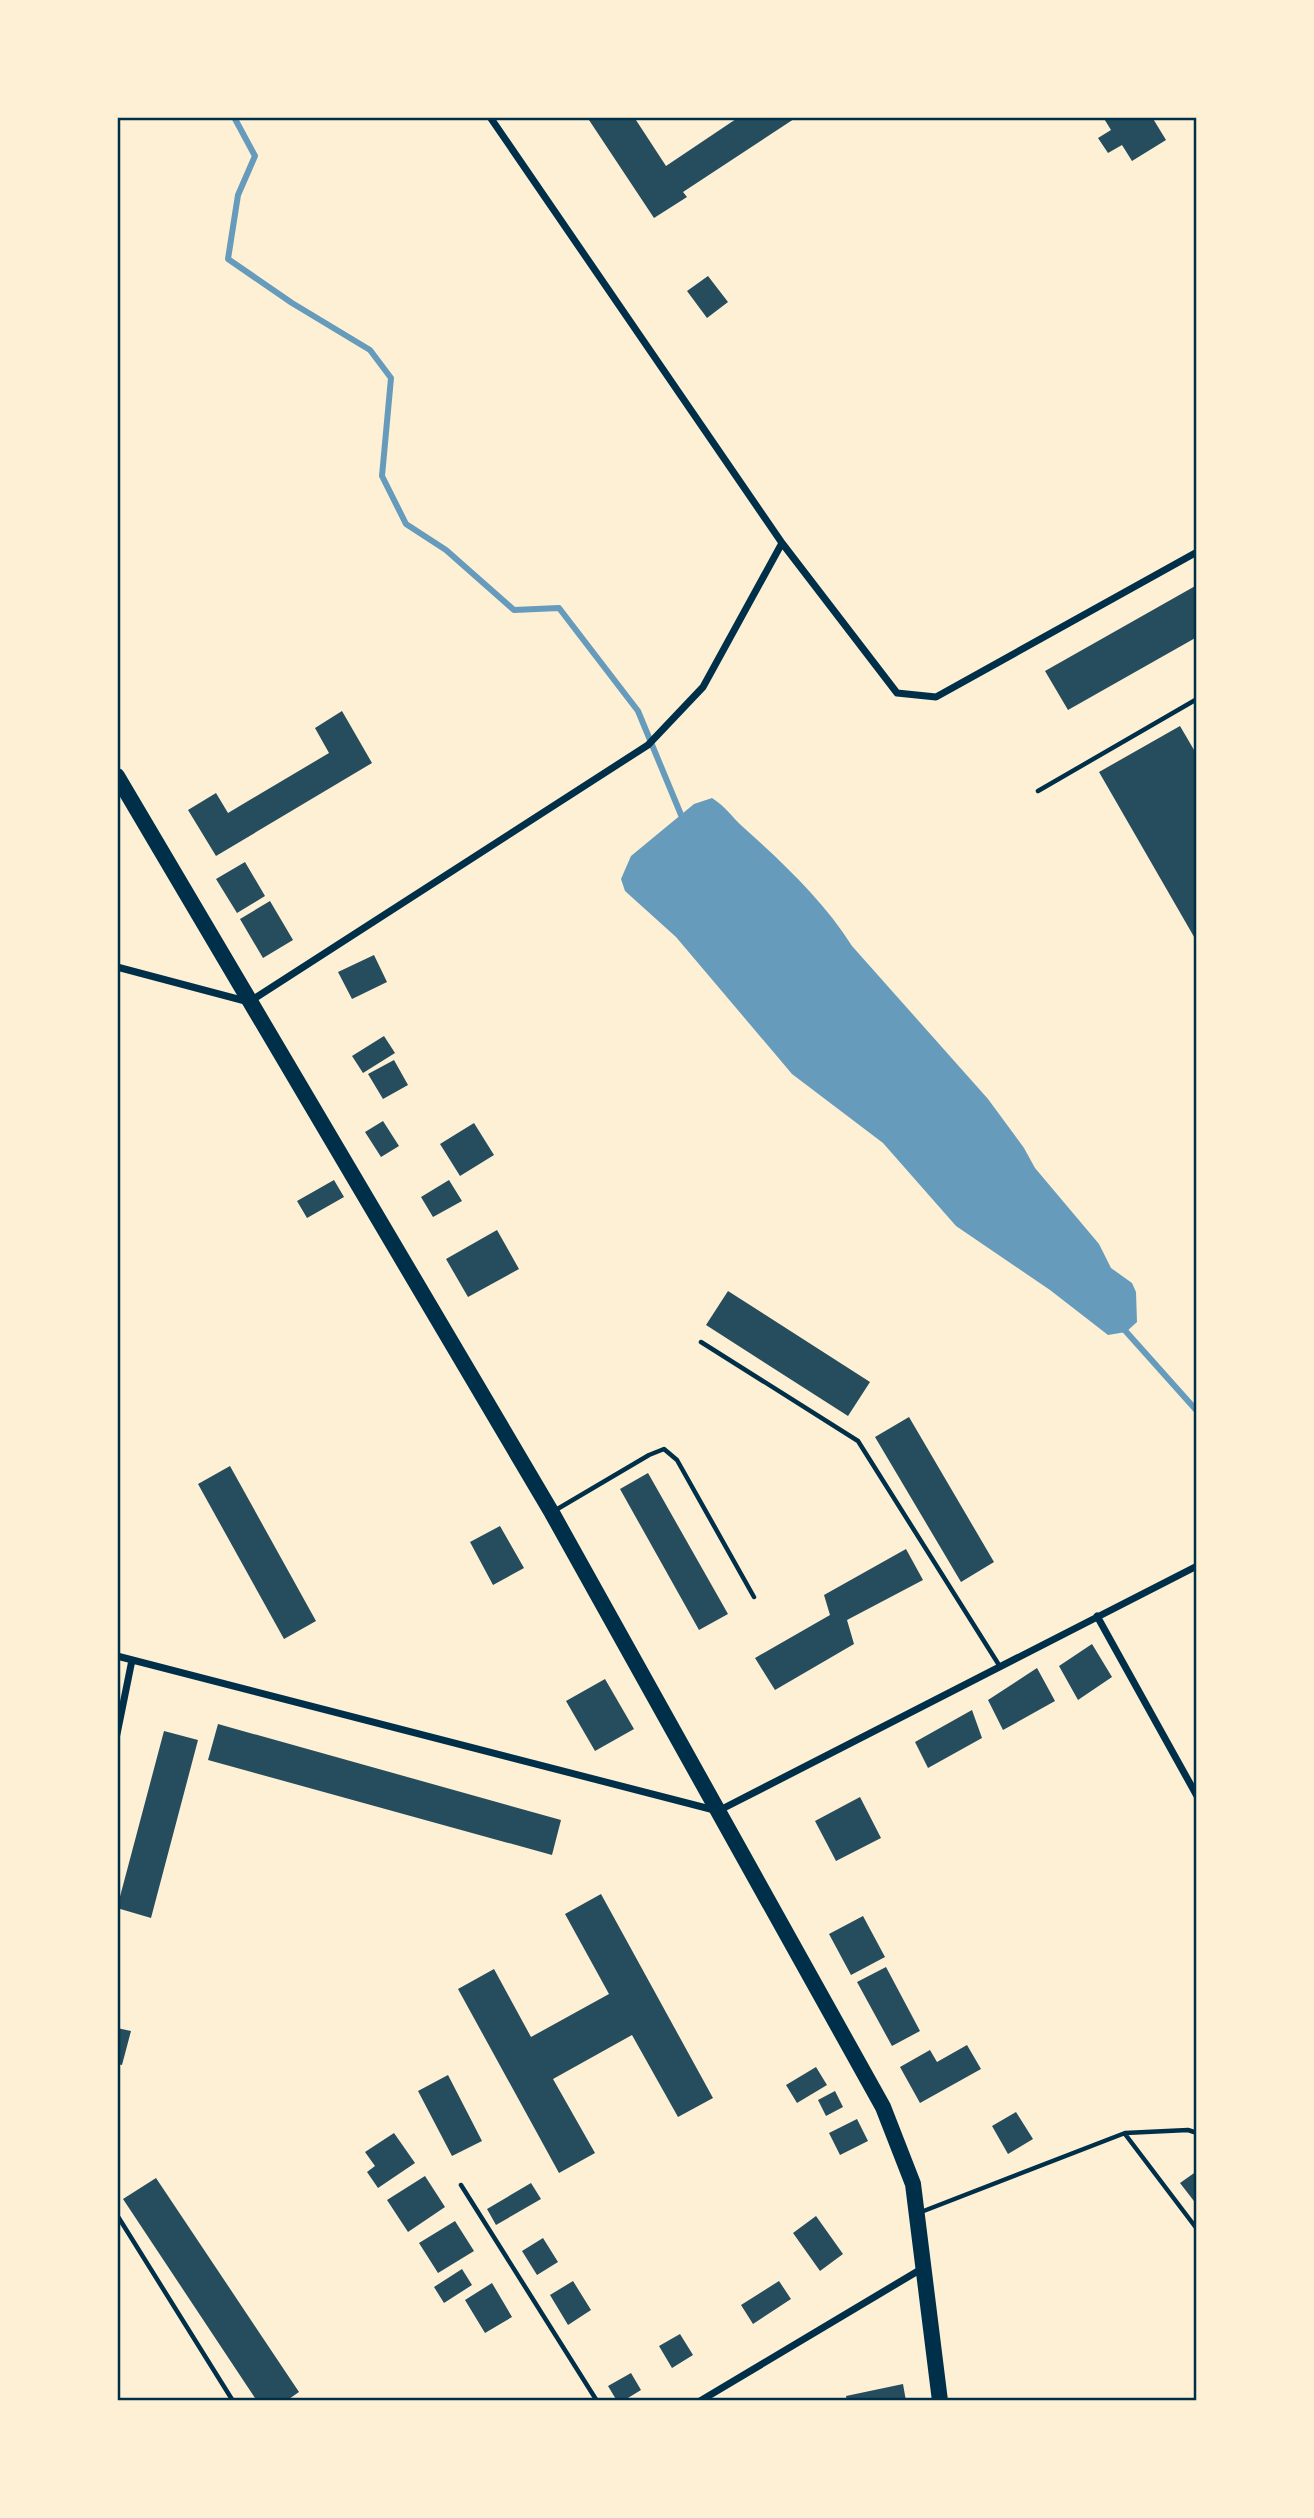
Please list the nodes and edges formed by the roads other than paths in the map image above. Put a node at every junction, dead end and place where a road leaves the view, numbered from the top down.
1 (490, 117) edge
2 (782, 543) junction
3 (1197, 552) edge
4 (1197, 699) edge
5 (117, 776) edge
6 (1038, 791) dead end
7 (117, 967) edge
8 (249, 1002) junction
9 (701, 1342) dead end
10 (552, 1513) junction
11 (1197, 1566) edge
12 (754, 1597) dead end
13 (1097, 1616) junction
14 (117, 1656) edge
15 (132, 1660) junction
16 (999, 1665) junction
17 (117, 1734) edge
18 (1197, 1796) edge
19 (718, 1811) junction
20 (1125, 2133) junction
21 (1197, 2133) edge
22 (461, 2185) dead end
23 (917, 2214) junction
24 (117, 2215) edge
25 (1197, 2229) edge
26 (924, 2268) junction
27 (233, 2401) edge
28 (597, 2401) edge
29 (700, 2401) edge
30 (940, 2401) edge

1 - 2 street
2 - 3 street
2 - 8 street
4 - 6 lane
5 - 8 main road
7 - 8 street
8 - 10 main road
9 - 16 lane
10 - 12 lane
10 - 19 main road
11 - 13 street
13 - 16 street
13 - 18 street
14 - 15 street
15 - 17 street
15 - 19 street
16 - 19 street
19 - 23 main road
20 - 21 lane
20 - 23 lane
20 - 25 lane
22 - 28 lane
23 - 26 main road
24 - 27 lane
26 - 29 street
26 - 30 main road

